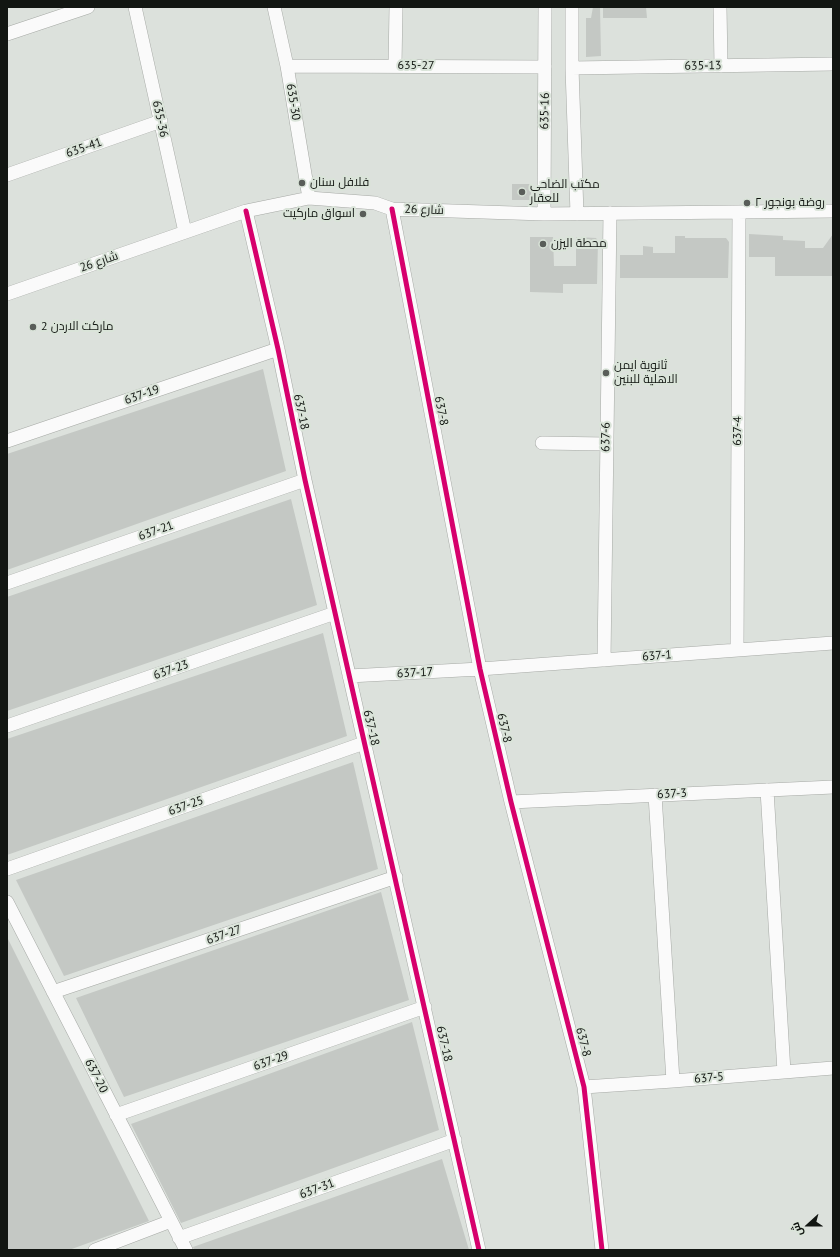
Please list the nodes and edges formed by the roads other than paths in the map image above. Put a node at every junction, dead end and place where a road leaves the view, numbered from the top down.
1 (88, 7) edge
2 (135, 7) edge
3 (274, 7) edge
4 (396, 7) edge
5 (545, 7) edge
6 (572, 7) edge
7 (720, 7) edge
8 (7, 34) edge
9 (833, 64) edge
10 (287, 66) junction
11 (395, 66) junction
12 (721, 66) junction
13 (545, 67) junction
14 (572, 68) junction
15 (161, 121) junction
16 (7, 175) edge
17 (309, 198) junction
18 (392, 209) junction
19 (833, 210) edge
20 (246, 211) junction
21 (739, 212) junction
22 (610, 213) junction
23 (544, 214) junction
24 (577, 214) junction
25 (185, 232) junction
26 (7, 294) edge
27 (278, 349) junction
28 (7, 441) edge
29 (542, 443) dead end
30 (606, 444) junction
31 (305, 480) junction
32 (7, 583) edge
33 (335, 613) junction
34 (833, 643) edge
35 (737, 650) junction
36 (604, 660) junction
37 (480, 669) junction
38 (349, 676) junction
39 (7, 726) edge
40 (364, 743) junction
41 (833, 787) edge
42 (767, 790) junction
43 (655, 795) junction
44 (511, 802) junction
45 (7, 869) edge
46 (396, 877) junction
47 (7, 902) edge
48 (53, 992) junction
49 (425, 1007) junction
50 (833, 1068) edge
51 (784, 1072) junction
52 (673, 1081) junction
53 (584, 1087) junction
54 (116, 1115) junction
55 (455, 1140) junction
56 (171, 1221) junction
57 (179, 1238) junction
58 (95, 1250) edge
59 (186, 1250) edge
60 (479, 1250) edge
61 (602, 1250) edge

1 - 8 street
2 - 15 street, 635-36
3 - 10 street, 635-30
4 - 11 street
5 - 13 street, 635-16
6 - 14 street
7 - 12 street
9 - 12 street, 635-13
10 - 11 street, 635-27
10 - 17 street, 635-30
11 - 13 street, 635-27
12 - 14 street, 635-13
13 - 23 street, 635-16
14 - 24 street
15 - 16 street, 635-41
15 - 25 street, 635-36
17 - 18 street, شارع 26
17 - 20 street, شارع 26
18 - 23 street, شارع 26
18 - 37 street, 637-8
19 - 21 street, شارع 26
20 - 25 street, شارع 26
20 - 27 street, 637-18
21 - 22 street, شارع 26
21 - 35 street, 637-4
22 - 24 street, شارع 26
22 - 30 street, 637-6
23 - 24 street, شارع 26
25 - 26 street, شارع 26
27 - 28 street, 637-19
27 - 31 street, 637-18
29 - 30 street
30 - 36 street, 637-6
31 - 32 street, 637-21
31 - 33 street, 637-18
33 - 38 street, 637-18
33 - 39 street, 637-23
34 - 35 street, 637-1
35 - 36 street, 637-1
36 - 37 street, 637-1
37 - 38 street, 637-17
37 - 44 street, 637-8
38 - 40 street, 637-18
40 - 45 street, 637-25
40 - 46 street, 637-18
41 - 42 street, 637-3
42 - 43 street, 637-3
42 - 51 street
43 - 44 street, 637-3
43 - 52 street
44 - 53 street, 637-8
46 - 48 street, 637-27
46 - 49 street, 637-18
47 - 48 street, 637-20
48 - 54 street, 637-20
49 - 54 street, 637-29
49 - 55 street, 637-18
50 - 51 street, 637-5
51 - 52 street, 637-5
52 - 53 street, 637-5
53 - 61 street, 637-8
54 - 56 street, 637-20
55 - 57 street, 637-31
55 - 60 street, 637-18
56 - 57 street, 637-20
56 - 58 street
57 - 59 street, 637-20

